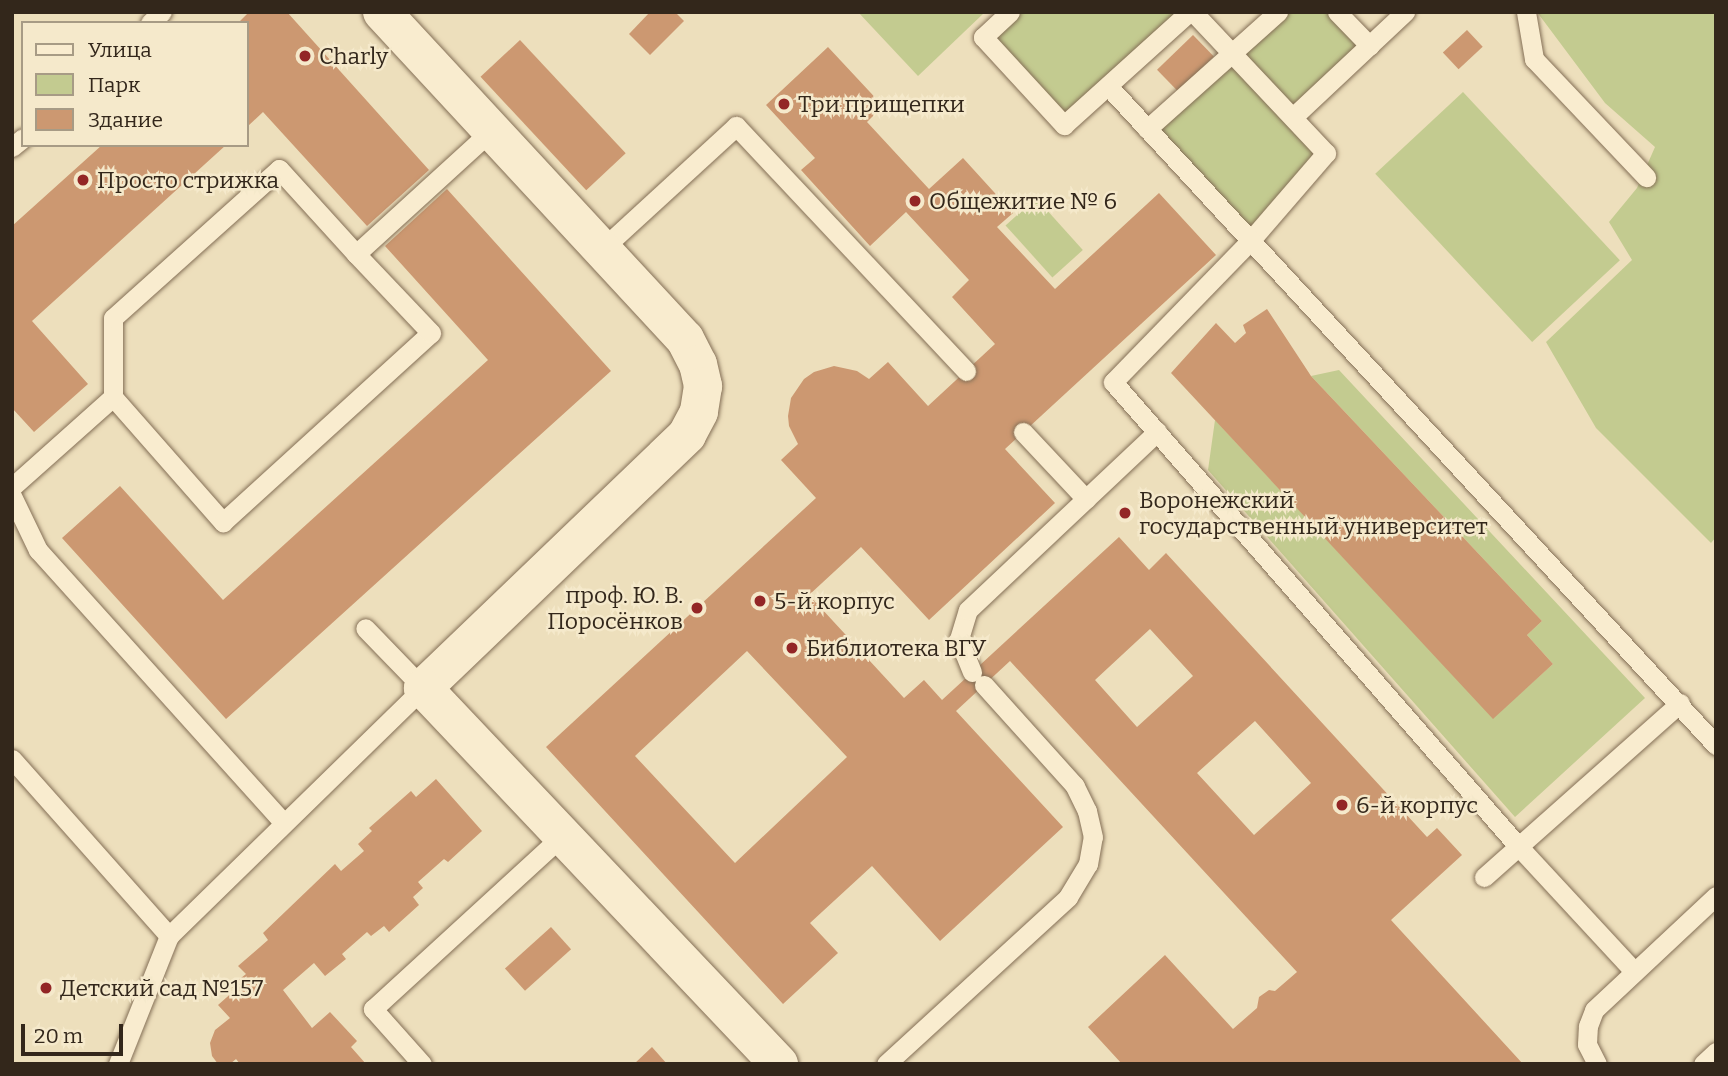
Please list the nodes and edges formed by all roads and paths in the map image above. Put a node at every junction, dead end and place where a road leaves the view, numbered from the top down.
1 (382, 12) edge
2 (1010, 12) edge
3 (1191, 12) edge
4 (1278, 12) edge
5 (1337, 12) edge
6 (1405, 12) edge
7 (1526, 12) edge
8 (1370, 46) junction
9 (1232, 53) junction
10 (1108, 86) junction
11 (1293, 117) junction
12 (1147, 129) junction
13 (492, 130) junction
14 (1646, 177) dead end
15 (1251, 240) junction
16 (602, 249) junction
17 (356, 254) junction
18 (966, 371) dead end
19 (113, 397) junction
20 (1023, 432) dead end
21 (1157, 432) junction
22 (12, 488) edge
23 (12, 496) edge
24 (1086, 499) junction
25 (365, 628) dead end
26 (423, 688) junction
27 (1680, 703) junction
28 (1716, 745) edge
29 (12, 759) edge
30 (284, 823) junction
31 (564, 835) junction
32 (1519, 847) junction
33 (1484, 877) dead end
34 (1716, 896) edge
35 (169, 936) junction
36 (1634, 971) junction
37 (1716, 1052) edge
38 (118, 1064) edge
39 (422, 1064) edge
40 (779, 1064) edge
41 (886, 1064) edge
42 (1597, 1064) edge
43 (1703, 1064) edge

1 - 13 street
2 - 10 lane
3 - 9 lane
3 - 10 lane
4 - 9 lane
5 - 8 lane
6 - 8 lane
7 - 14 lane
8 - 11 lane
9 - 11 lane
9 - 12 lane
10 - 12 lane
11 - 15 lane
12 - 15 lane
13 - 16 street
13 - 17 lane
15 - 21 lane
15 - 27 lane
16 - 18 lane
16 - 26 street
17 - 19 lane
17 - 19 lane
19 - 22 lane
20 - 24 lane
21 - 24 lane
21 - 32 lane
23 - 30 lane
24 - 41 lane
25 - 26 lane
26 - 30 lane
26 - 31 street
27 - 28 lane
27 - 32 lane
29 - 35 lane
30 - 35 lane
31 - 39 lane
31 - 40 street
32 - 33 lane
32 - 36 lane
34 - 36 lane
35 - 38 lane
36 - 42 lane
37 - 43 lane

